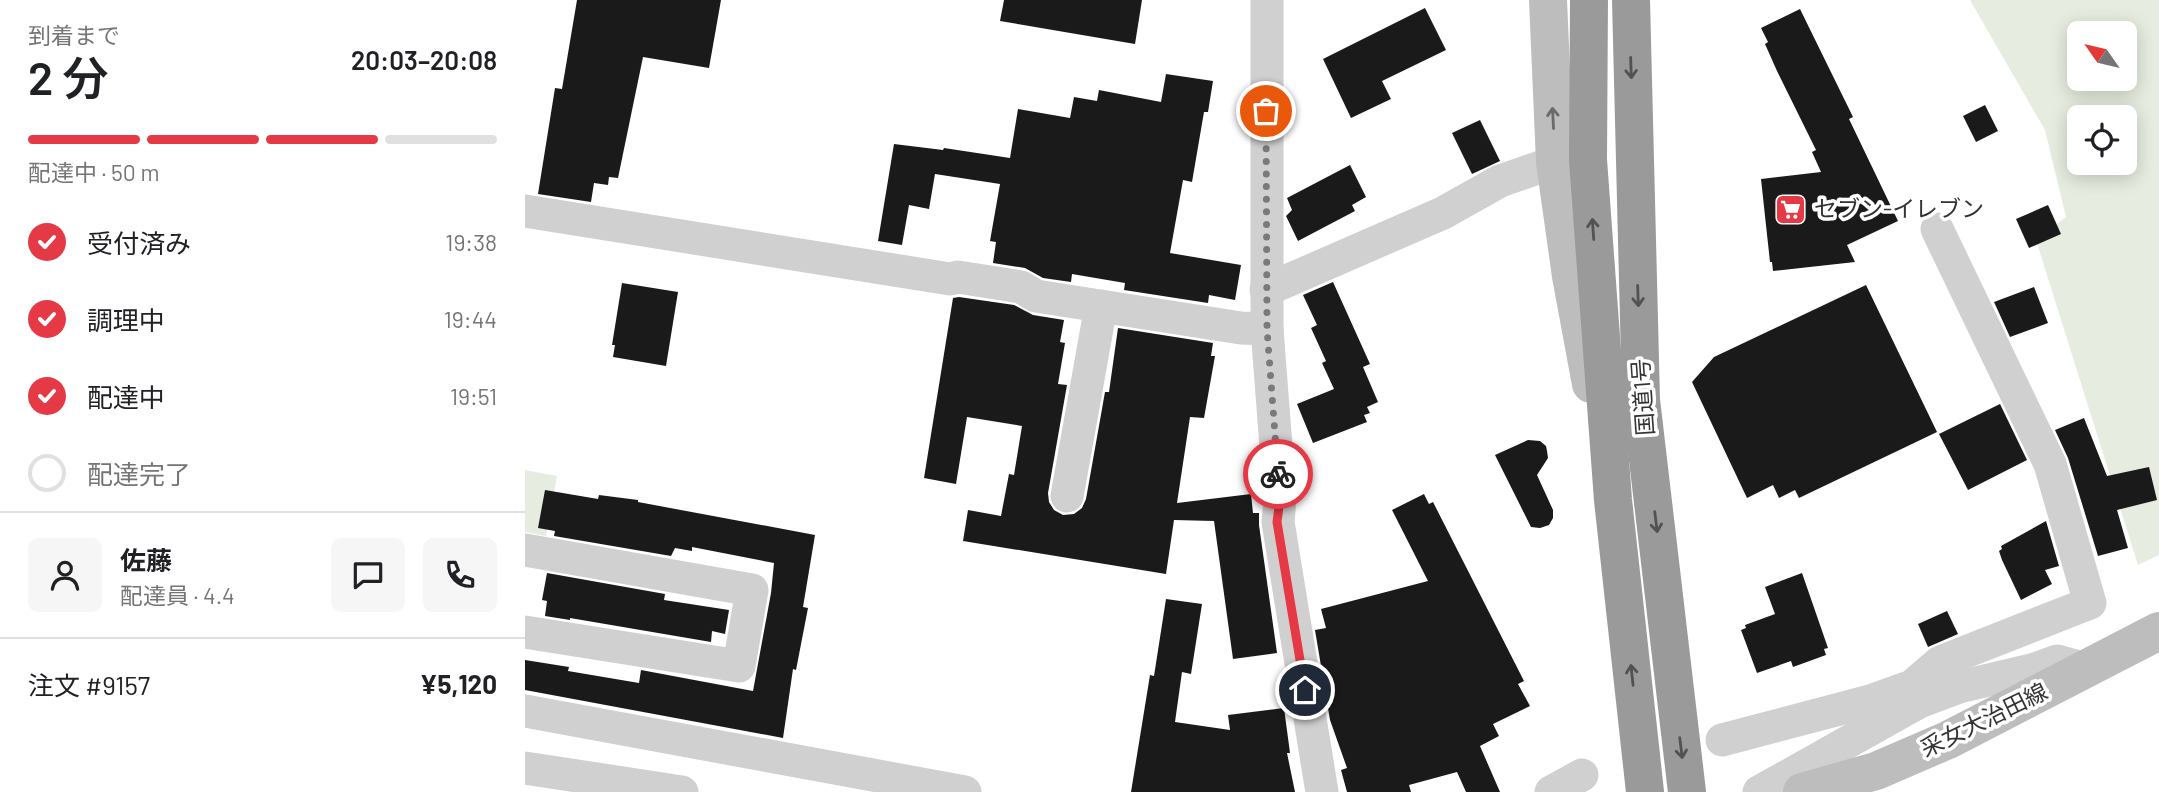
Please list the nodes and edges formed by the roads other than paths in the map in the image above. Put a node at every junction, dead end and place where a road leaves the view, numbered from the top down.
1 (1267, 0) edge
2 (1548, 0) edge
3 (1589, 0) edge
4 (1631, 0) edge
5 (1555, 162) junction
6 (525, 211) edge
7 (1937, 229) dead end
8 (1266, 290) junction
9 (1101, 306) junction
10 (1267, 329) junction
11 (1067, 496) dead end
12 (1613, 500) junction
13 (525, 551) edge
14 (2159, 631) edge
15 (525, 632) edge
16 (2086, 669) junction
17 (1916, 694) junction
18 (525, 711) edge
19 (1722, 740) dead end
20 (525, 752) edge
21 (525, 768) edge
22 (1582, 775) dead end
23 (607, 781) junction
24 (682, 792) edge
25 (965, 792) edge
26 (1322, 792) edge
27 (1551, 792) edge
28 (1645, 792) edge
29 (1686, 792) edge
30 (1759, 792) edge
31 (1801, 792) edge

1 - 8 street
5 -> 2 main road
12 -> 3 highway, 国道1号
4 -> 29 highway, 国道1号
5 - 8 street
5 - 12 main road
6 - 9 street
7 - 17 street
8 - 10 street
9 - 10 street
9 - 11 street
10 - 26 street
28 -> 12 highway, 国道1号
13 - 15 street
14 - 16 main road, 采女大治田線
16 - 17 street
16 - 31 main road, 采女大治田線
17 - 19 street
17 - 30 street
18 - 25 street
20 - 23 street
21 - 23 street
22 - 27 street
23 - 24 street

